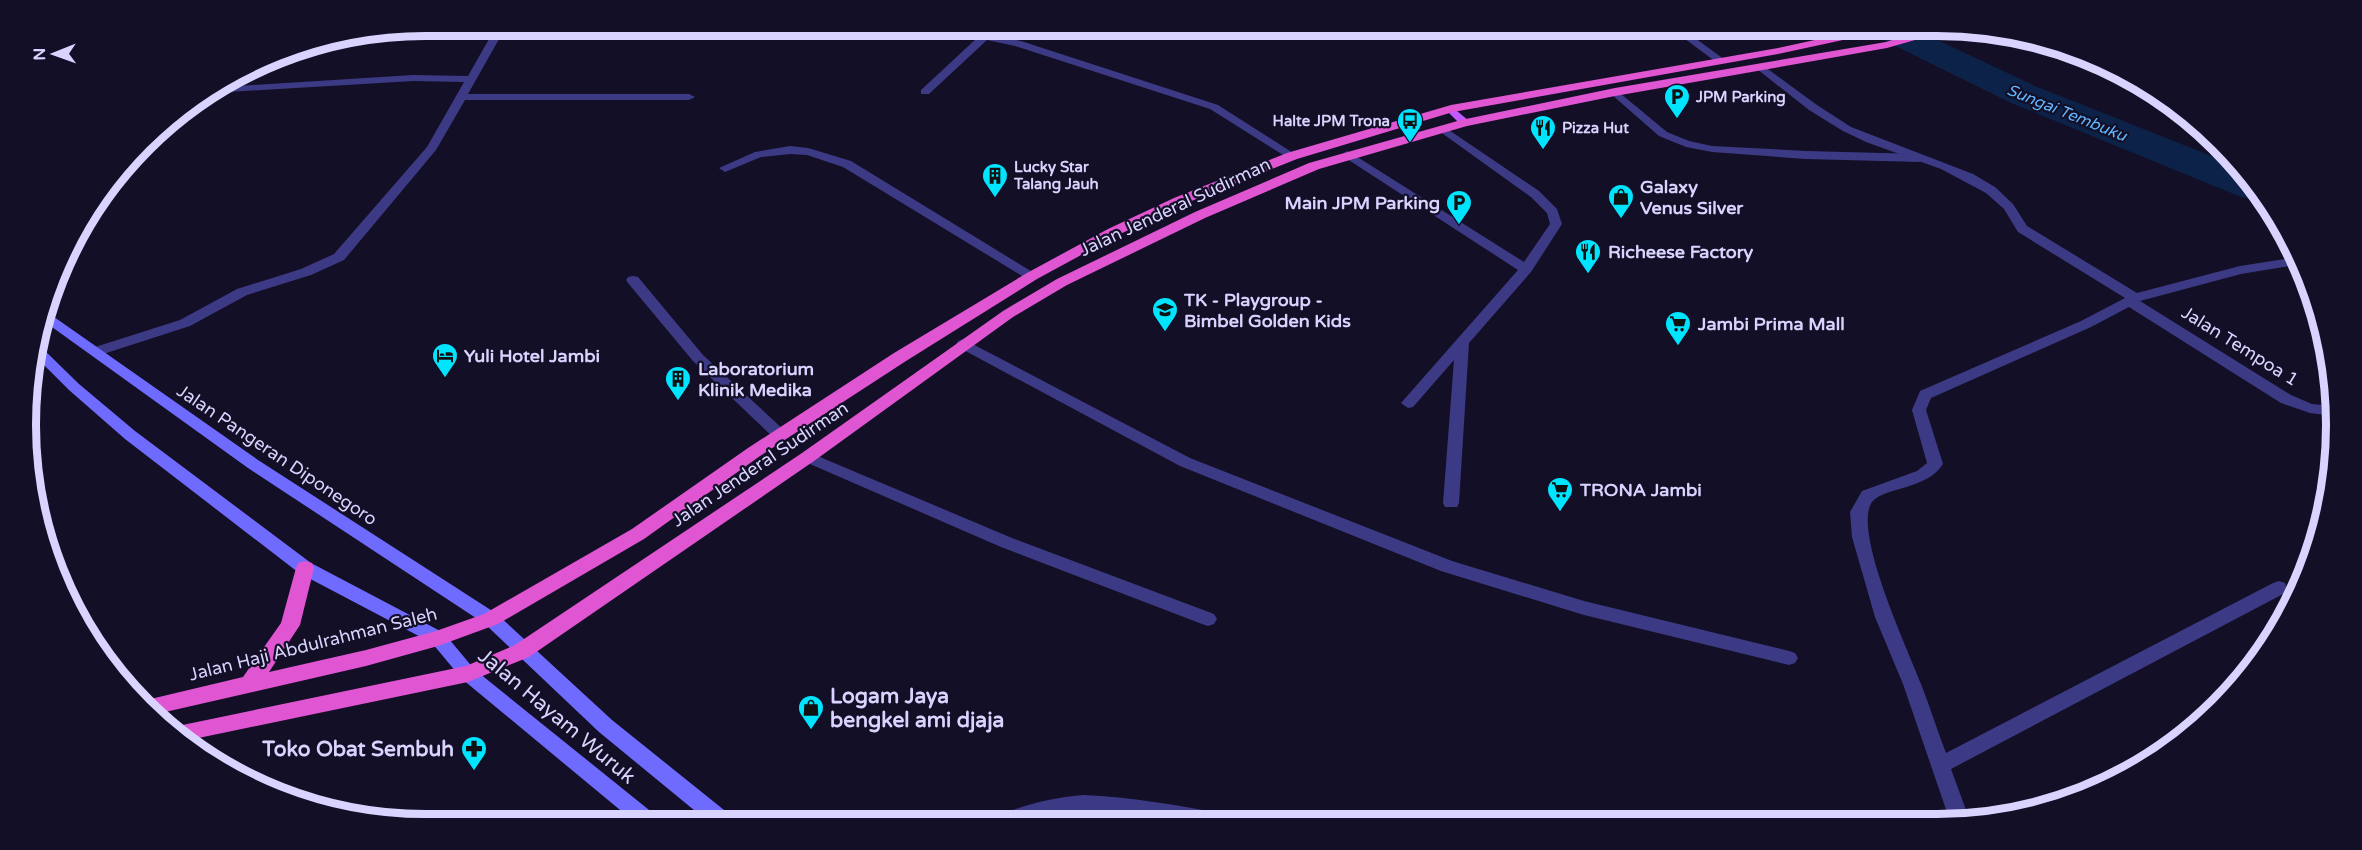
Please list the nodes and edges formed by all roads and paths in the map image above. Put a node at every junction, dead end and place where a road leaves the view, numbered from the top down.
1 (496, 36) edge
2 (985, 36) joint
3 (1687, 36) edge
4 (1852, 36) edge
5 (1918, 36) edge
6 (1720, 60) junction
7 (1761, 67) junction
8 (471, 79) junction
9 (227, 90) edge
10 (925, 92) dead end
11 (1615, 92) junction
12 (461, 97) junction
13 (689, 97) dead end
14 (1451, 109) junction
15 (1465, 123) junction
16 (1443, 129) junction
17 (1347, 155) junction
18 (1292, 156) junction
19 (1920, 158) junction
20 (725, 168) dead end
21 (1179, 201) junction
22 (1200, 216) junction
23 (2290, 262) edge
24 (1526, 269) junction
25 (1032, 276) junction
26 (633, 280) dead end
27 (2132, 299) junction
28 (51, 318) edge
29 (1462, 343) junction
30 (963, 344) junction
31 (97, 351) junction
32 (42, 354) edge
33 (1408, 404) dead end
34 (2325, 412) edge
35 (780, 435) junction
36 (807, 458) junction
37 (1451, 503) dead end
38 (305, 568) junction
39 (2279, 588) dead end
40 (491, 619) junction
41 (1208, 619) dead end
42 (438, 638) junction
43 (522, 651) junction
44 (1789, 658) dead end
45 (468, 674) junction
46 (250, 683) junction
47 (156, 705) edge
48 (186, 732) edge
49 (1941, 765) junction
50 (1957, 813) edge
51 (640, 814) edge
52 (713, 814) edge
53 (1026, 814) edge
54 (1178, 814) edge

1 - 8 street
2 - 10 street
2 - 18 street
3 - 6 street
4 - 6 highway, Jalan Jenderal Sudirman
5 - 7 highway, Jalan Jenderal Sudirman
6 - 14 highway, Jalan Jenderal Sudirman
7 - 11 highway, Jalan Jenderal Sudirman
7 - 19 street, Jalan Tempoa 1
8 - 9 street
8 - 12 street
11 - 15 highway, Jalan Jenderal Sudirman
11 - 19 street
12 - 13 street
12 - 31 street
14 - 15 main road
14 - 18 highway, Jalan Jenderal Sudirman
15 - 16 highway, Jalan Jenderal Sudirman
16 - 17 highway, Jalan Jenderal Sudirman
16 - 24 street
17 - 22 highway, Jalan Jenderal Sudirman
17 - 24 street
18 - 21 highway, Jalan Jenderal Sudirman
19 - 27 street, Jalan Tempoa 1
20 - 25 street
21 - 22 highway
21 - 25 highway, Jalan Jenderal Sudirman
22 - 30 highway, Jalan Jenderal Sudirman
23 - 27 street
24 - 29 street
25 - 35 highway, Jalan Jenderal Sudirman
26 - 35 street
27 - 34 street, Jalan Tempoa 1
27 - 49 street
28 - 31 main road, Jalan Pangeran Diponegoro
29 - 33 street
29 - 37 street
30 - 36 highway, Jalan Jenderal Sudirman
30 - 44 street
31 - 40 main road, Jalan Pangeran Diponegoro
32 - 38 main road
35 - 40 highway, Jalan Jenderal Sudirman
36 - 41 street
36 - 43 highway, Jalan Jenderal Sudirman
38 - 42 main road
38 - 46 highway
39 - 49 street
40 - 42 highway, Jalan Haji Abdulrahman Saleh
40 - 43 main road, Jalan Pangeran Diponegoro
42 - 45 main road, Jalan Hayam Wuruk
42 - 46 highway, Jalan Haji Abdulrahman Saleh
43 - 45 highway
43 - 52 main road, Jalan Hayam Wuruk
45 - 48 highway
45 - 51 main road, Jalan Hayam Wuruk
46 - 47 highway, Jalan Haji Abdulrahman Saleh
49 - 50 street
53 - 54 street

